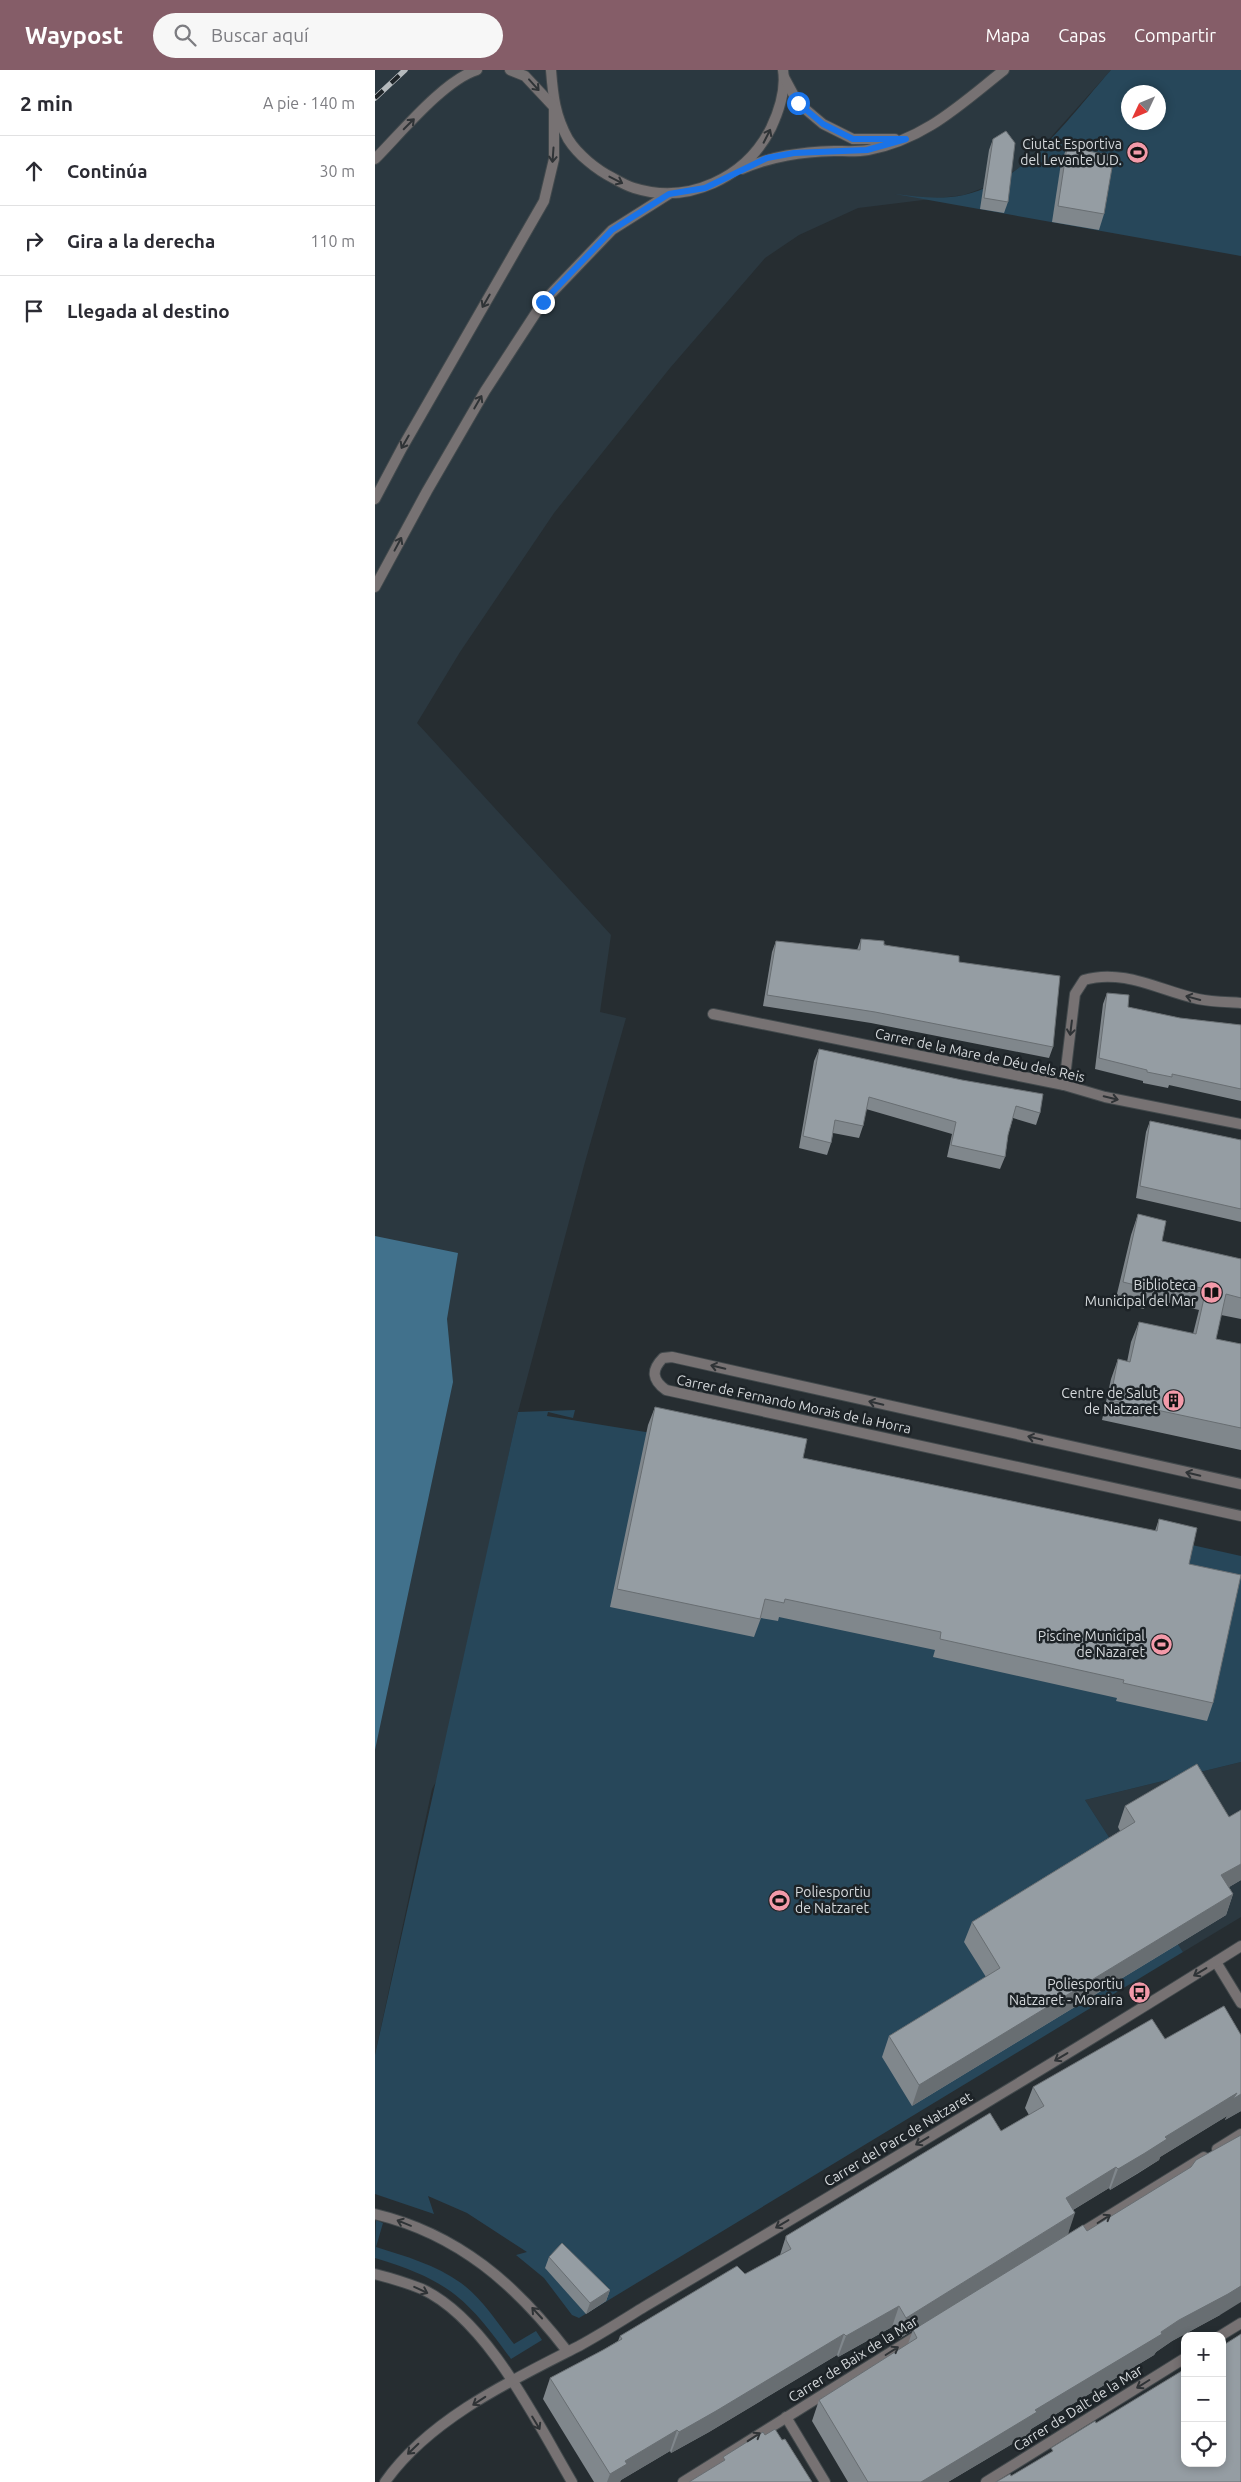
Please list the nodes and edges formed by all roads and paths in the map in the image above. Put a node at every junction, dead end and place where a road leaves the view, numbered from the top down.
1 (477, 70) edge
2 (510, 70) edge
3 (551, 70) edge
4 (1004, 70) edge
5 (784, 74) edge
6 (554, 107) junction
7 (906, 139) junction
8 (375, 159) edge
9 (737, 171) junction
10 (669, 194) junction
11 (375, 498) edge
12 (375, 587) edge
13 (1241, 1004) edge
14 (713, 1014) dead end
15 (1064, 1085) junction
16 (1241, 1124) edge
17 (1241, 1484) edge
18 (1241, 1516) edge
19 (1241, 1946) edge
20 (1216, 1962) junction
21 (1241, 2003) edge
22 (1241, 2134) edge
23 (375, 2214) edge
24 (1064, 2244) edge
25 (375, 2274) edge
26 (1241, 2323) edge
27 (929, 2328) edge
28 (1226, 2332) edge
29 (567, 2351) junction
30 (1181, 2360) edge
31 (511, 2381) junction
32 (786, 2417) junction
33 (697, 2478) edge
34 (385, 2482) edge
35 (572, 2482) edge
36 (683, 2482) edge
37 (825, 2482) edge
38 (986, 2482) edge

8 -> 1 street
2 -> 6 street
3 - 6 street
4 - 7 street
5 - 7 street
9 -> 5 street
6 -> 10 street
6 -> 11 street
7 - 9 street
9 - 10 street
12 -> 10 street
13 -> 15 street
14 - 15 street, Carrer de la Mare de Déu dels Reis
15 -> 16 street, Carrer de la Mare de Déu dels Reis
17 -> 18 street, Carrer de Fernando Morais de la Horra
19 - 20 street, Carrer del Parc de Natzaret
20 - 21 street
20 -> 29 street, Carrer del Parc de Natzaret
24 -> 22 street
29 -> 23 street
25 -> 31 street
26 - 28 street
32 -> 27 street, Carrer de Baix de la Mar
29 - 31 street, Carrer del Parc de Natzaret
30 -> 38 street, Carrer de Dalt de la Mar
31 -> 34 street, Carrer del Parc de Natzaret
31 -> 35 street
33 -> 32 street, Carrer de Baix de la Mar
32 - 37 street
33 - 36 street, Carrer de Baix de la Mar

